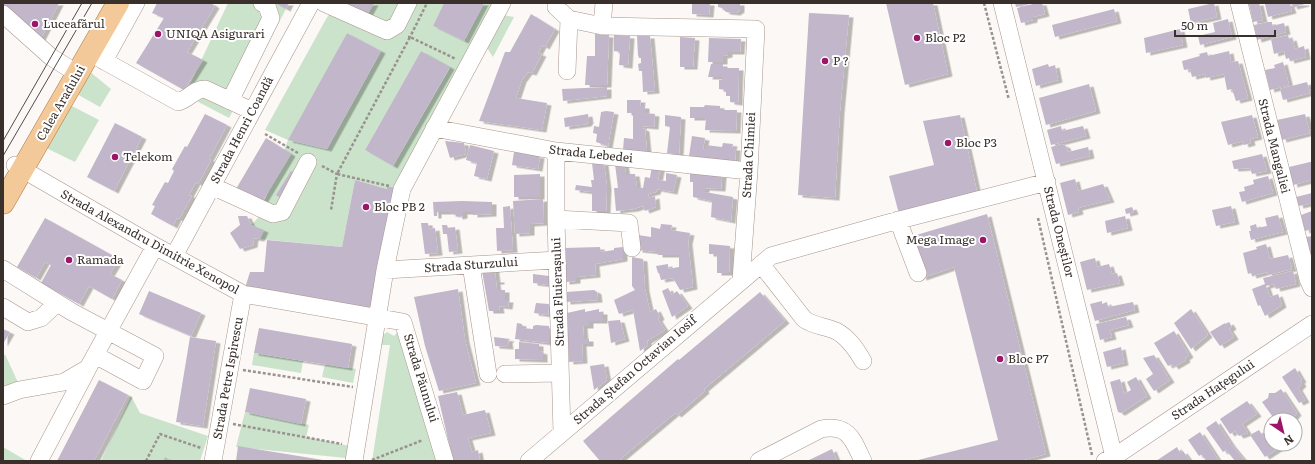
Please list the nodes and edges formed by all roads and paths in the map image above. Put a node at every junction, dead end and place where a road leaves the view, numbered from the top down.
1 (108, 3) edge
2 (118, 3) edge
3 (136, 3) edge
4 (262, 3) edge
5 (310, 3) edge
6 (324, 3) edge
7 (408, 3) edge
8 (502, 3) edge
9 (556, 3) edge
10 (604, 3) edge
11 (984, 3) edge
12 (1002, 3) edge
13 (1239, 3) edge
14 (3, 14) edge
15 (569, 19) junction
16 (602, 26) junction
17 (97, 57) junction
18 (469, 66) junction
19 (567, 71) dead end
20 (74, 72) junction
21 (230, 101) junction
22 (1010, 102) dead end
23 (252, 111) junction
24 (434, 128) junction
25 (556, 151) junction
26 (308, 162) dead end
27 (19, 167) junction
28 (749, 171) junction
29 (1047, 182) junction
30 (3, 185) edge
31 (212, 186) junction
32 (402, 189) junction
33 (3, 203) edge
34 (1037, 213) dead end
35 (556, 219) junction
36 (898, 220) junction
37 (155, 246) junction
38 (632, 248) dead end
39 (174, 256) junction
40 (557, 260) junction
41 (761, 264) junction
42 (471, 265) junction
43 (3, 269) edge
44 (385, 270) junction
45 (918, 272) dead end
46 (741, 280) junction
47 (1312, 288) edge
48 (243, 294) junction
49 (58, 304) junction
50 (3, 307) edge
51 (377, 317) junction
52 (1312, 324) edge
53 (108, 332) junction
54 (92, 361) junction
55 (863, 361) dead end
56 (230, 368) junction
57 (560, 373) junction
58 (488, 374) dead end
59 (506, 374) dead end
60 (365, 389) junction
61 (3, 396) edge
62 (220, 422) junction
63 (562, 433) junction
64 (438, 434) junction
65 (355, 454) edge
66 (214, 456) edge
67 (372, 460) dead end
68 (1111, 460) edge
69 (39, 461) edge
70 (146, 461) edge
71 (445, 461) edge
72 (529, 461) edge
73 (759, 461) edge
74 (863, 461) edge
75 (1094, 461) edge

1 - 20 main road, Calea Aradului
2 - 17 main road, Calea Aradului
3 - 17 street
4 - 21 street
5 - 23 street, Strada Henri Coandă
6 - 7 street
8 - 18 street
9 - 15 street
10 - 16 street
11 - 22 path
12 - 29 street, Strada Oneștilor
13 - 47 street, Strada Mangaliei
14 - 20 street
15 - 16 street
15 - 19 street
16 - 28 street, Strada Chimiei
17 - 20 main road, Calea Aradului
17 - 21 street
18 - 24 street
18 - 32 path
20 - 27 main road, Calea Aradului
21 - 23 street
23 - 31 street, Strada Henri Coandă
24 - 25 street, Strada Lebedei
24 - 32 street
25 - 28 street, Strada Lebedei
25 - 35 street, Strada Fluierașului
26 - 31 street
27 - 30 main road, Calea Aradului
27 - 33 main road, Calea Aradului
27 - 37 street, Strada Alexandru Dimitrie Xenopol
28 - 46 street, Strada Chimiei
29 - 36 street, Strada Ștefan Octavian Iosif
29 - 68 street, Strada Oneștilor
31 - 39 street, Strada Henri Coandă
32 - 44 street
34 - 75 path
35 - 38 street
35 - 40 street, Strada Fluierașului
36 - 41 street, Strada Ștefan Octavian Iosif
36 - 45 street
37 - 39 street, Strada Alexandru Dimitrie Xenopol
37 - 53 street
39 - 48 street, Strada Alexandru Dimitrie Xenopol
40 - 42 street, Strada Sturzului
40 - 57 street, Strada Fluierașului
41 - 46 street, Strada Ștefan Octavian Iosif
41 - 55 street
42 - 44 street, Strada Sturzului
42 - 58 street
43 - 49 street
44 - 51 street
46 - 63 street, Strada Ștefan Octavian Iosif
48 - 51 street, Strada Alexandru Dimitrie Xenopol
48 - 56 street, Strada Petre Ispirescu
49 - 50 street
49 - 53 street
51 - 60 street
51 - 64 street, Strada Păunului
52 - 68 street, Strada Hațegului
53 - 54 street
53 - 54 street
54 - 61 street
54 - 69 street
56 - 60 path
56 - 62 street, Strada Petre Ispirescu
57 - 59 street
57 - 63 street, Strada Fluierașului
60 - 65 street
62 - 65 path
62 - 66 street, Strada Petre Ispirescu
63 - 72 street, Strada Ștefan Octavian Iosif
64 - 67 path
64 - 71 street, Strada Păunului
66 - 70 path
73 - 74 street

